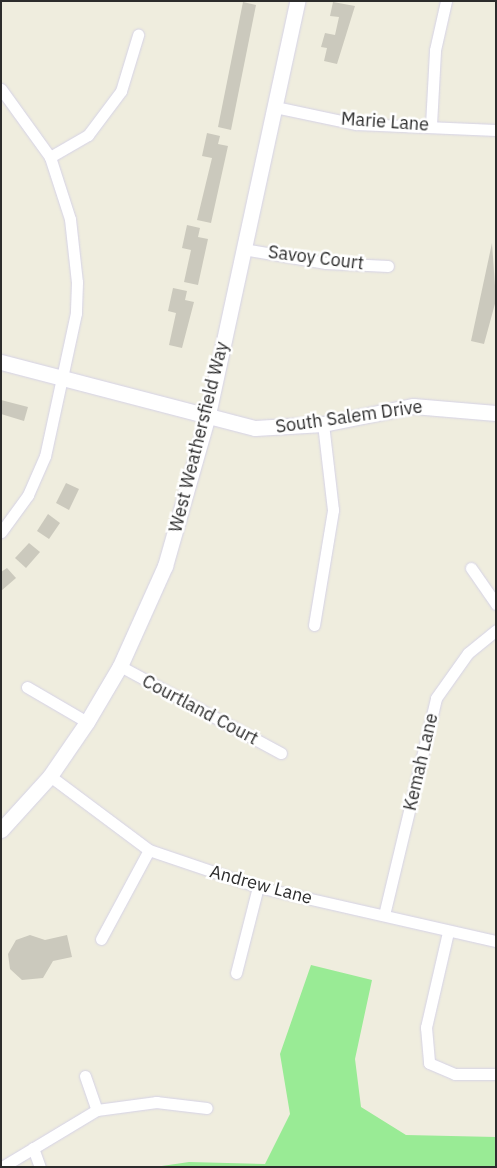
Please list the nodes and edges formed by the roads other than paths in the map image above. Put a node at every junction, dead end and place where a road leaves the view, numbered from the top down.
1 (297, 1) edge
2 (446, 1) edge
3 (138, 35) dead end
4 (3, 95) edge
5 (275, 107) junction
6 (431, 125) junction
7 (496, 130) edge
8 (50, 157) junction
9 (243, 249) junction
10 (388, 266) dead end
11 (1, 362) edge
12 (62, 378) junction
13 (496, 413) edge
14 (207, 419) junction
15 (323, 424) junction
16 (1, 532) edge
17 (471, 568) dead end
18 (496, 604) edge
19 (314, 625) dead end
20 (496, 630) edge
21 (120, 666) junction
22 (27, 687) dead end
23 (87, 722) junction
24 (281, 753) dead end
25 (50, 776) junction
26 (1, 830) edge
27 (149, 850) junction
28 (258, 887) junction
29 (384, 915) junction
30 (448, 932) junction
31 (101, 939) dead end
32 (496, 941) edge
33 (236, 973) dead end
34 (496, 1074) edge
35 (85, 1076) dead end
36 (207, 1108) dead end
37 (97, 1110) junction
38 (33, 1148) junction
39 (2, 1167) edge
40 (40, 1167) edge

1 - 5 street, West Weathersfield Way
2 - 6 street
3 - 8 street
4 - 8 street
5 - 6 street, Marie Lane
5 - 9 street, West Weathersfield Way
6 - 7 street, Marie Lane
8 - 12 street
9 - 10 street, Savoy Court
9 - 14 street, West Weathersfield Way
11 - 12 street, South Salem Drive
12 - 14 street, South Salem Drive
12 - 16 street
13 - 15 street, South Salem Drive
14 - 15 street, South Salem Drive
14 - 21 street, West Weathersfield Way
15 - 19 street
17 - 18 street
20 - 29 street, Kemah Lane
21 - 23 street, West Weathersfield Way
21 - 24 street, Courtland Court
22 - 23 street
23 - 25 street, West Weathersfield Way
25 - 26 street, West Weathersfield Way
25 - 27 street, Andrew Lane
27 - 28 street, Andrew Lane
27 - 31 street
28 - 29 street, Andrew Lane
28 - 33 street
29 - 30 street, Andrew Lane
30 - 32 street, Andrew Lane
30 - 34 street
35 - 37 street
36 - 37 street
37 - 38 street
38 - 39 street
38 - 40 street

